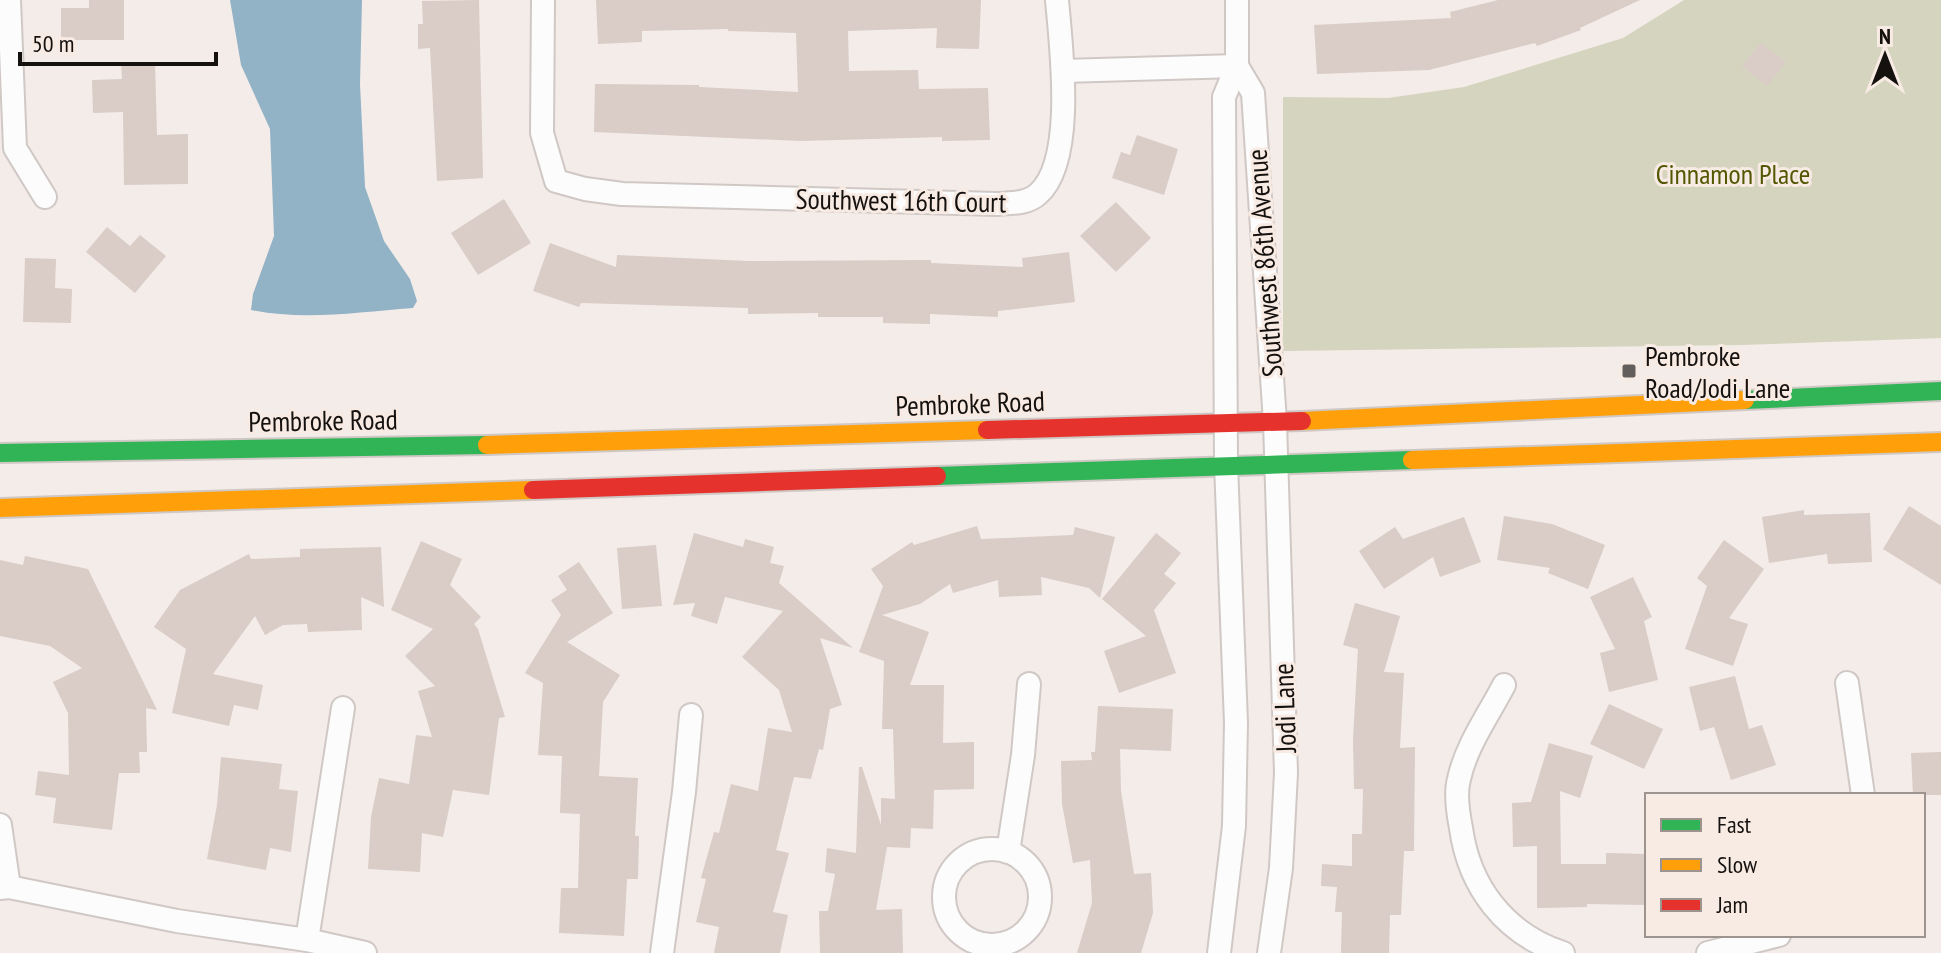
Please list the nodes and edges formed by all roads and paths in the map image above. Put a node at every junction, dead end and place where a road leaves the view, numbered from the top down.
1 (9, 0) edge
2 (543, 0) edge
3 (1057, 0) edge
4 (1237, 0) edge
5 (1237, 66) junction
6 (1063, 71) junction
7 (45, 197) dead end
8 (1941, 391) edge
9 (1275, 422) junction
10 (1227, 423) junction
11 (1941, 442) edge
12 (0, 453) edge
13 (1277, 463) junction
14 (1226, 464) junction
15 (0, 508) edge
16 (1847, 683) dead end
17 (1029, 684) dead end
18 (1504, 685) dead end
19 (343, 708) dead end
20 (691, 715) dead end
21 (1863, 793) edge
22 (0, 825) edge
23 (1008, 852) junction
24 (4, 887) edge
25 (1771, 937) edge
26 (307, 940) junction
27 (992, 950) edge
28 (365, 953) edge
29 (662, 953) edge
30 (1219, 953) edge
31 (1269, 953) edge
32 (1563, 953) edge
33 (1708, 953) edge

1 - 7 street
2 - 6 street, Southwest 16th Court
3 - 6 street, Southwest 16th Court
4 - 5 street, Southwest 86th Avenue
5 - 6 street
5 - 9 street, Southwest 86th Avenue
5 - 10 street, Southwest 86th Avenue
8 - 9 main road, Pembroke Road
9 - 10 main road, Pembroke Road
9 - 13 street, Southwest 86th Avenue
10 - 12 main road, Pembroke Road
10 - 14 street, Southwest 86th Avenue
11 - 13 main road
13 - 14 main road
13 - 31 street, Jodi Lane
14 - 15 main road
14 - 30 street, Jodi Lane
16 - 21 street
17 - 23 street
18 - 32 street
19 - 26 street
20 - 29 street
22 - 24 street
23 - 27 street
23 - 27 street
24 - 26 street
25 - 33 street
26 - 28 street

